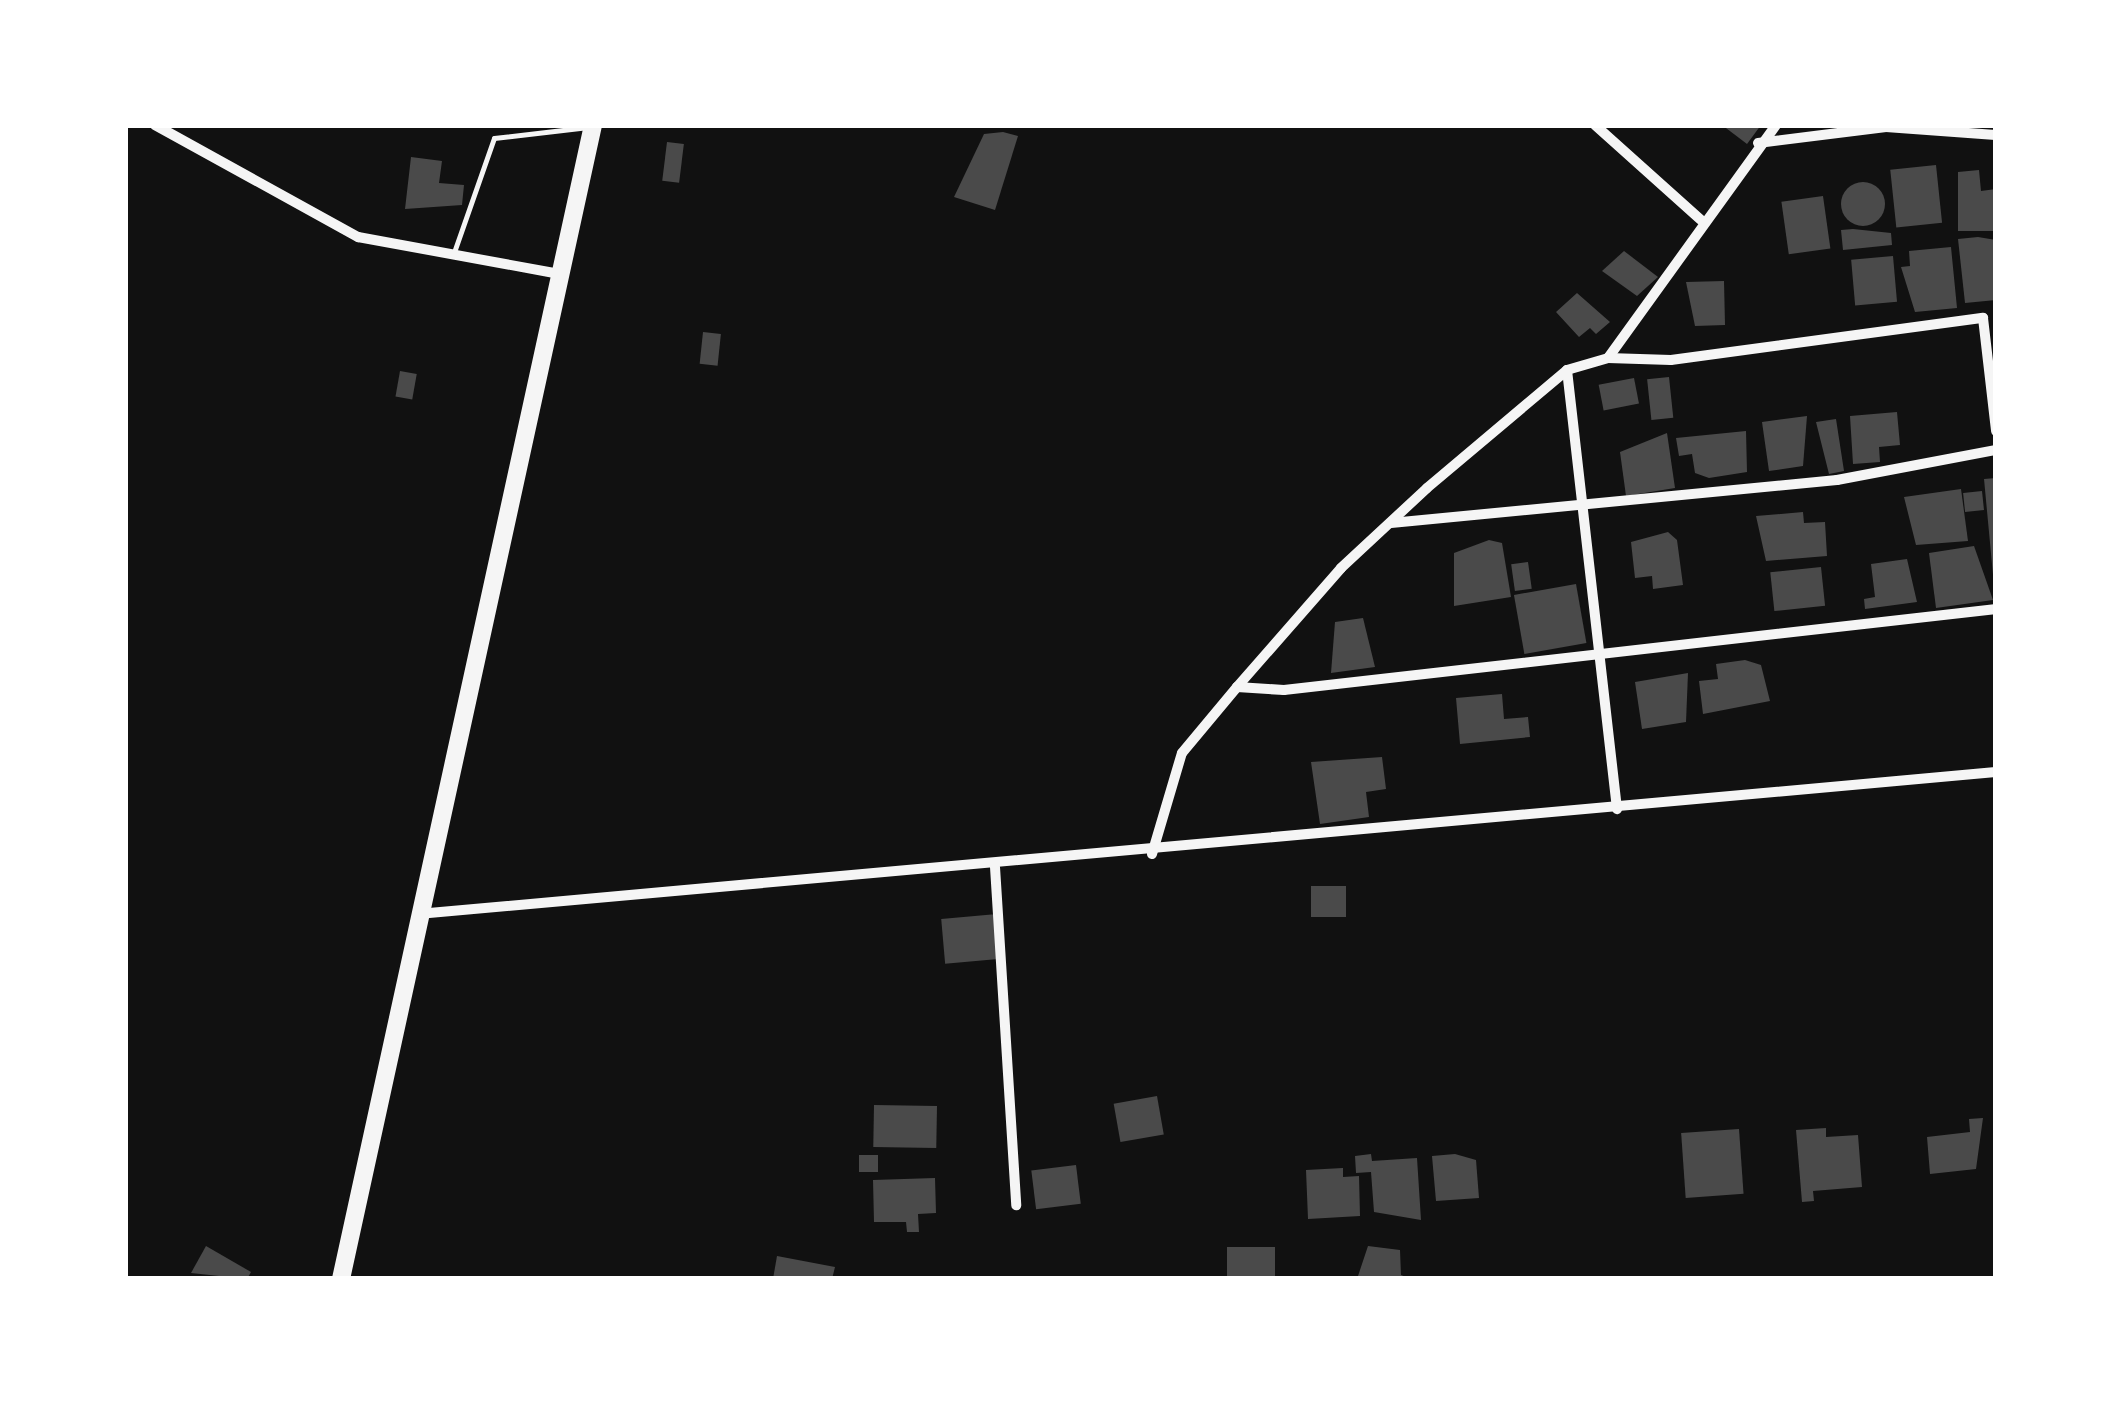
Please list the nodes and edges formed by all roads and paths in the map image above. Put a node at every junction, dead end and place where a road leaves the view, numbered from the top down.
1 (155, 125) edge
2 (1595, 125) edge
3 (1776, 125) edge
4 (593, 126) edge
5 (1988, 132) edge
6 (1757, 143) junction
7 (1701, 220) junction
8 (452, 258) junction
9 (560, 274) junction
10 (1608, 358) junction
11 (1567, 370) junction
12 (1996, 430) edge
13 (1996, 450) edge
14 (1584, 504) junction
15 (1390, 523) junction
16 (1996, 609) edge
17 (1600, 650) junction
18 (1237, 688) junction
19 (1996, 772) edge
20 (1617, 809) junction
21 (1152, 854) junction
22 (995, 867) junction
23 (418, 914) junction
24 (1016, 1205) dead end
25 (341, 1279) edge

1 - 8 street
2 - 7 street
3 - 6 street
4 - 8 lane
4 - 9 highway
5 - 6 street
6 - 7 street
7 - 10 street
8 - 9 street
9 - 23 highway
10 - 11 street
10 - 12 street
11 - 14 street
11 - 15 street
13 - 14 street
14 - 15 street
14 - 17 street
15 - 18 street
16 - 17 street
17 - 18 street
17 - 20 street
18 - 21 street
19 - 20 street
20 - 21 street
21 - 22 street
22 - 23 street
22 - 24 street
23 - 25 highway

